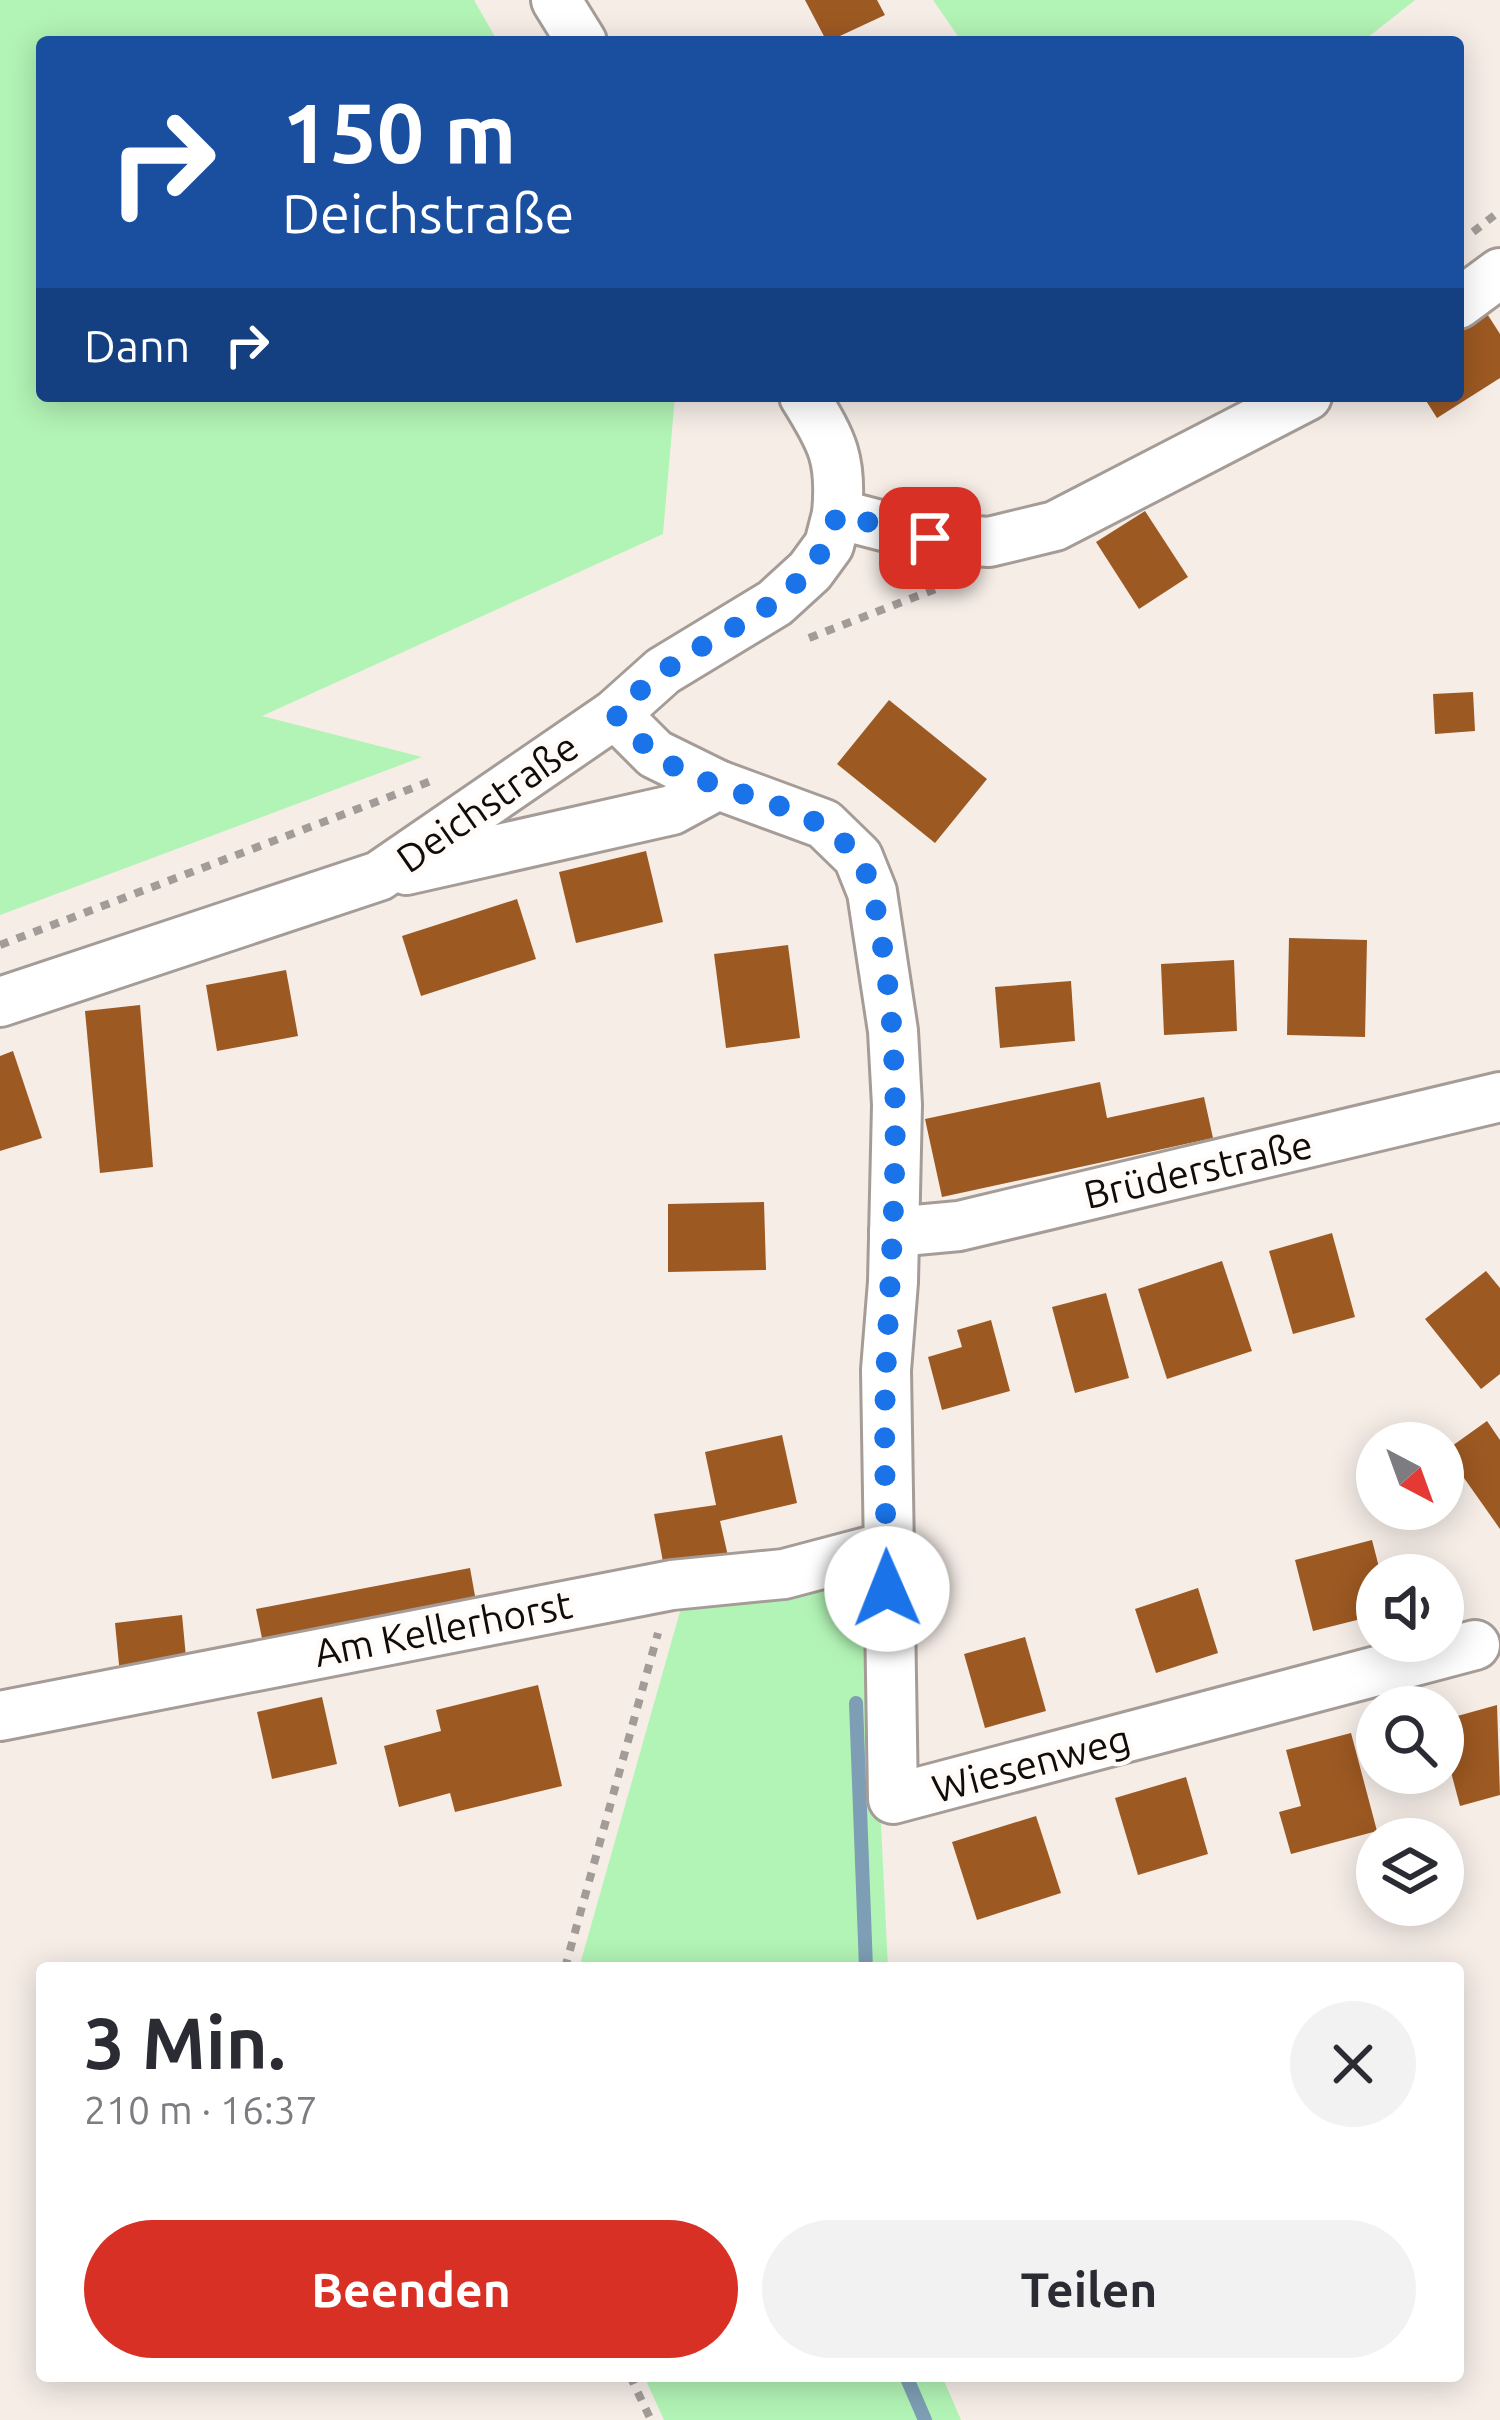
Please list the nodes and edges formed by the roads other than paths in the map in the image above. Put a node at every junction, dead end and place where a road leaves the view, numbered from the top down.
1 (556, 0) edge
2 (578, 36) edge
3 (1500, 273) edge
4 (1464, 300) edge
5 (808, 402) edge
6 (1295, 402) edge
7 (837, 514) junction
8 (615, 714) junction
9 (718, 784) junction
10 (379, 876) junction
11 (0, 1002) edge
12 (1497, 1110) edge
13 (894, 1232) junction
14 (886, 1546) junction
15 (1475, 1645) dead end
16 (0, 1716) edge

1 - 2 street
3 - 4 street
5 - 7 street
6 - 7 street
7 - 8 street, Deichstraße
8 - 9 street, Wiesenweg
8 - 10 street, Deichstraße
9 - 10 street
9 - 13 street, Wiesenweg
10 - 11 street, Deichstraße
12 - 13 street, Brüderstraße
13 - 14 street, Wiesenweg
14 - 15 street, Wiesenweg
14 - 16 street, Am Kellerhorst

